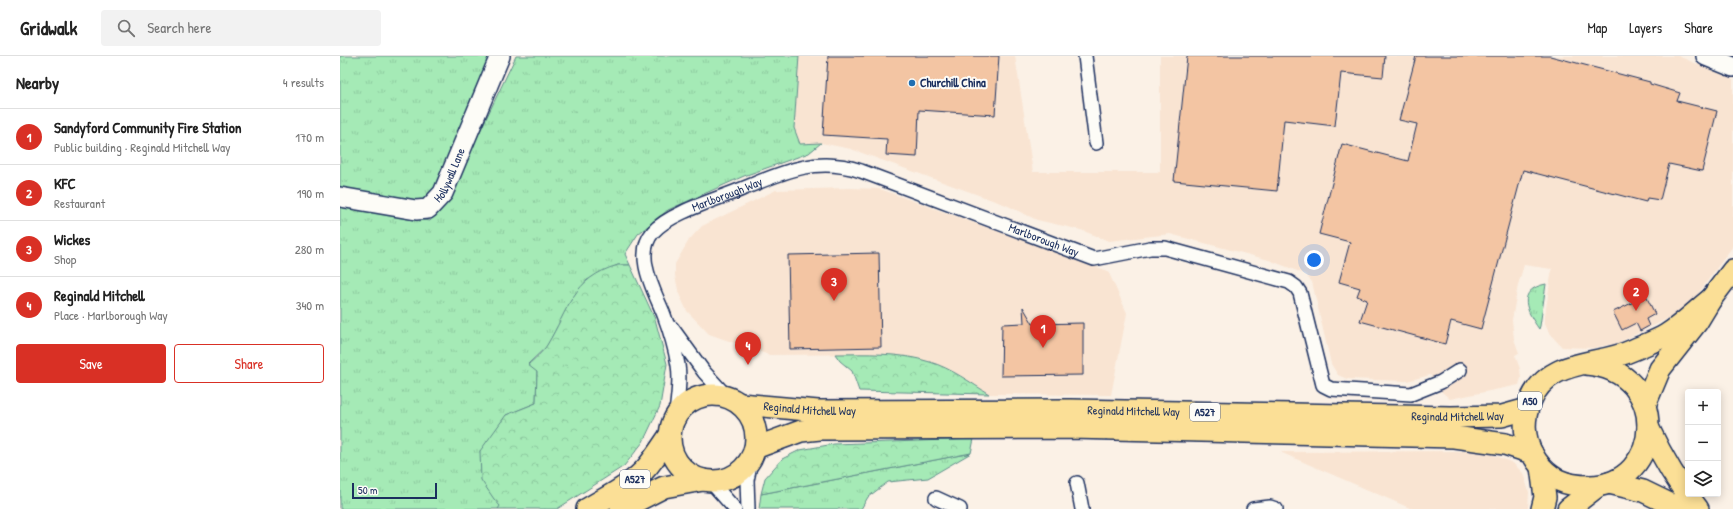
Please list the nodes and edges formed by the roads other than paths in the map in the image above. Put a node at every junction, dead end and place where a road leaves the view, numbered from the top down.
1 (500, 56) edge
2 (1085, 56) edge
3 (1706, 56) edge
4 (1733, 67) edge
5 (1096, 143) dead end
6 (340, 196) edge
7 (1733, 270) edge
8 (1711, 299) junction
9 (664, 316) junction
10 (1586, 364) junction
11 (1460, 370) dead end
12 (734, 401) junction
13 (1645, 405) junction
14 (1527, 409) junction
15 (673, 425) junction
16 (1648, 426) junction
17 (753, 452) junction
18 (1536, 460) junction
19 (707, 480) junction
20 (1077, 483) dead end
21 (1604, 485) junction
22 (936, 498) dead end
23 (587, 509) edge
24 (621, 509) edge
25 (735, 509) edge
26 (748, 509) edge
27 (960, 509) edge
28 (1082, 509) edge
29 (1253, 509) edge
30 (1276, 509) edge
31 (1542, 509) edge
32 (1568, 509) edge
33 (1680, 509) edge
34 (1698, 509) edge

1 - 6 street, Hollywall Lane
2 - 5 street
3 - 4 street
7 - 8 main road
8 - 10 main road
8 - 13 main road
9 - 11 street, Marlborough Way
9 - 12 street, Marlborough Way
9 - 15 street, Marlborough Way
10 - 13 main road, A50
10 - 14 main road, A50
12 - 14 main road, Reginald Mitchell Way / A527
12 - 15 main road
12 - 17 main road
13 - 16 main road, A50
14 - 18 main road, A50
15 - 19 main road
15 - 23 main road, A527
16 - 21 main road, A50
16 - 34 main road
17 - 18 main road, Reginald Mitchell Way / A527
17 - 19 main road
17 - 26 street
18 - 21 main road
18 - 31 main road, A50
19 - 24 main road, A527
19 - 25 street
20 - 28 street
21 - 32 main road, A50
21 - 33 main road
22 - 27 street
29 - 30 street

